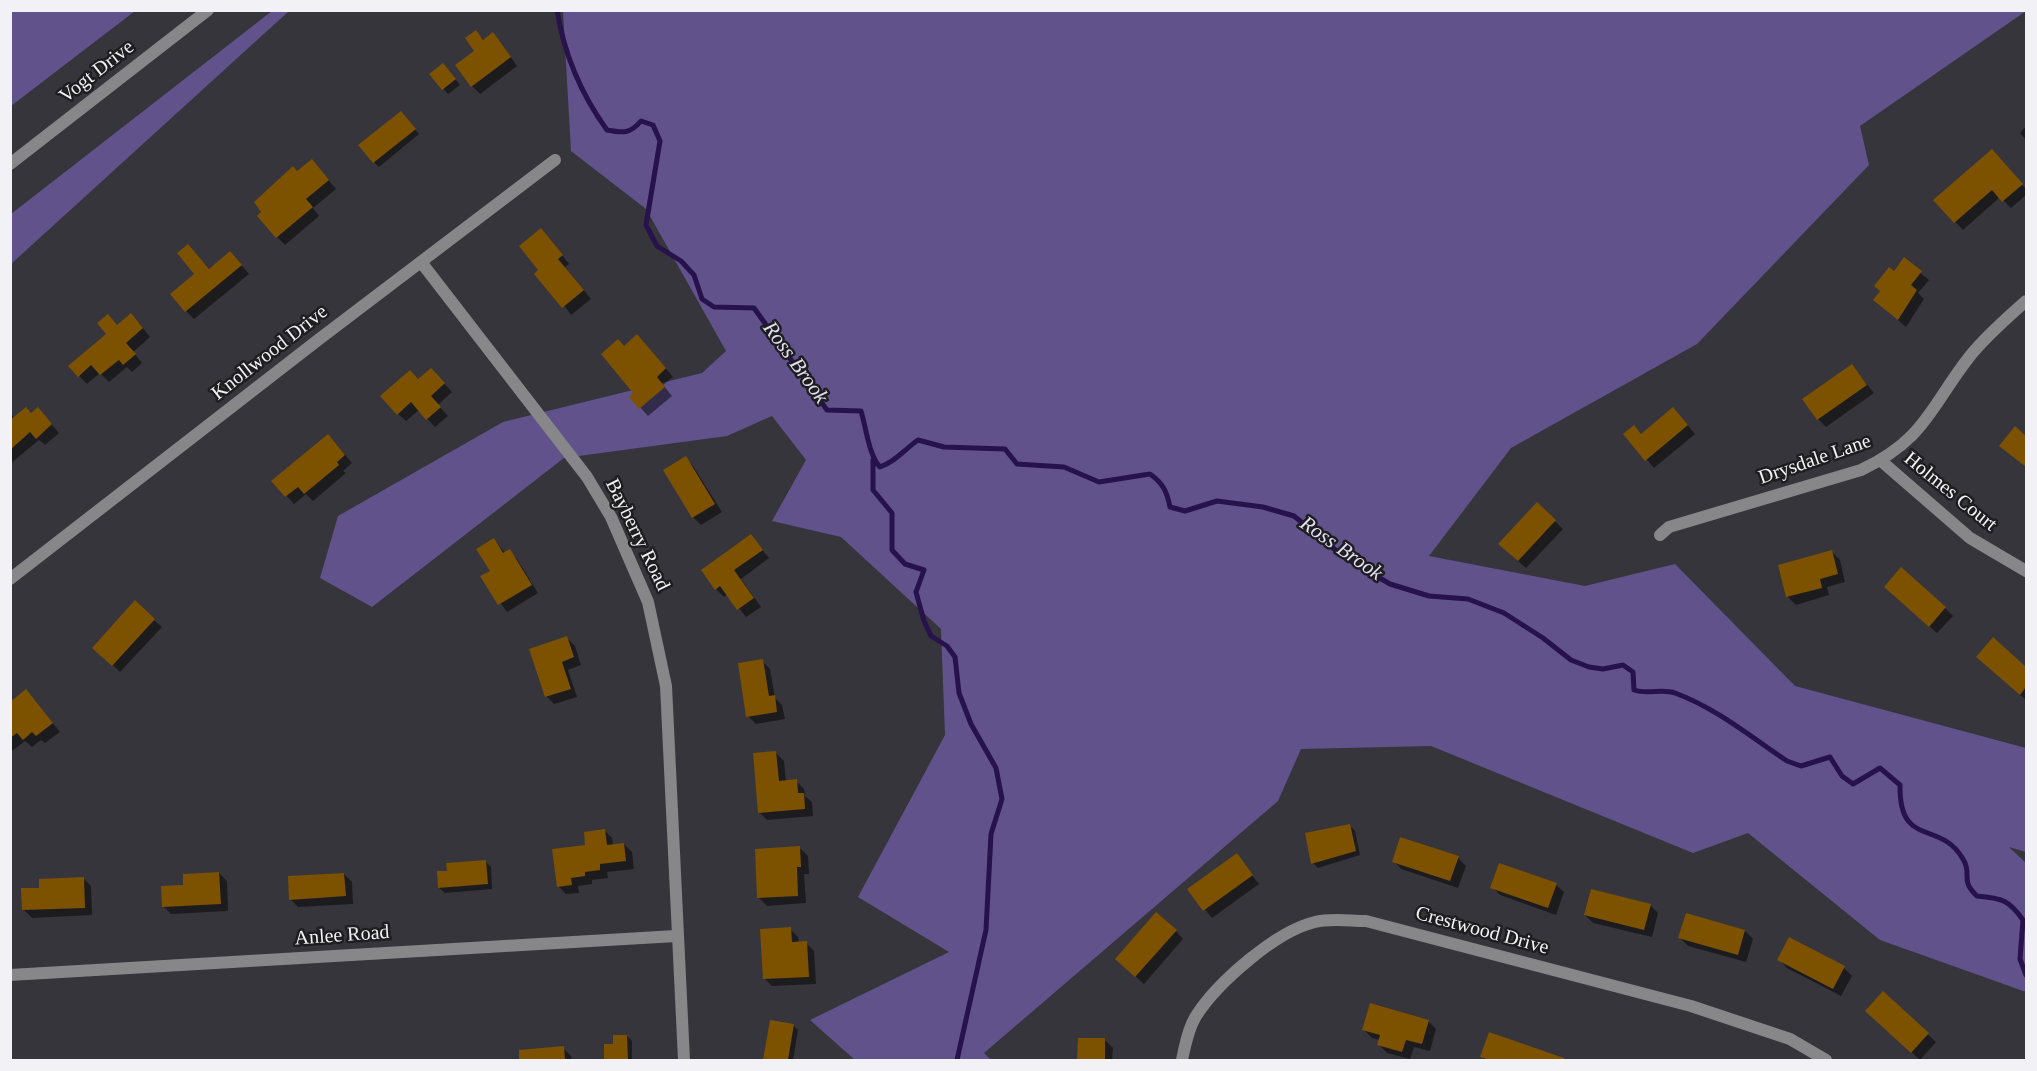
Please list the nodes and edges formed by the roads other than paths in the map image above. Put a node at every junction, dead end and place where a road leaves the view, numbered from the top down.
1 (208, 10) edge
2 (555, 160) dead end
3 (10, 164) edge
4 (421, 262) junction
5 (2026, 301) edge
6 (1880, 460) junction
7 (1660, 535) dead end
8 (2026, 571) edge
9 (10, 579) edge
10 (676, 936) junction
11 (10, 975) edge
12 (684, 1060) edge
13 (1182, 1060) edge
14 (1826, 1060) edge

1 - 3 street, Vogt Drive
2 - 4 street, Knollwood Drive
4 - 9 street, Knollwood Drive
4 - 10 street, Bayberry Road
5 - 6 street, Drysdale Lane
6 - 7 street, Drysdale Lane
6 - 8 street, Holmes Court
10 - 11 street, Anlee Road
10 - 12 street, Bayberry Road
13 - 14 street, Crestwood Drive

